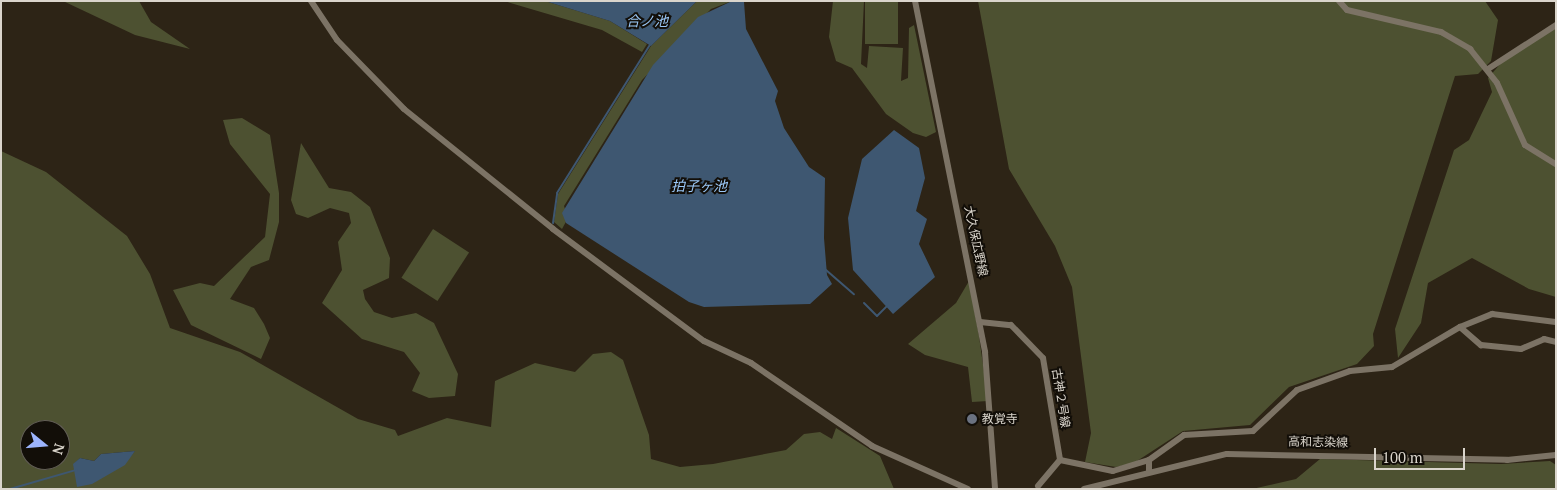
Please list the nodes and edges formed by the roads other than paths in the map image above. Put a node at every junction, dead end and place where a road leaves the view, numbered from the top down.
1 (311, 1) edge
2 (915, 1) edge
3 (1339, 1) edge
4 (1556, 25) edge
5 (1488, 69) junction
6 (1556, 164) edge
7 (980, 322) junction
8 (1556, 322) edge
9 (1460, 328) junction
10 (1556, 342) edge
11 (1556, 455) edge
12 (1060, 460) junction
13 (1149, 460) junction
14 (1149, 472) junction
15 (1038, 486) dead end
16 (968, 489) edge
17 (995, 489) edge
18 (1084, 489) edge

1 - 16 street
2 - 7 street, 大久保広野線
3 - 5 street
4 - 5 street
5 - 6 street
7 - 12 street, 古神２号線
7 - 17 street, 大久保広野線
8 - 9 street
9 - 10 street
9 - 13 street
11 - 14 street, 高和志染線
12 - 13 street
12 - 15 street
13 - 14 street
14 - 18 street, 高和志染線

